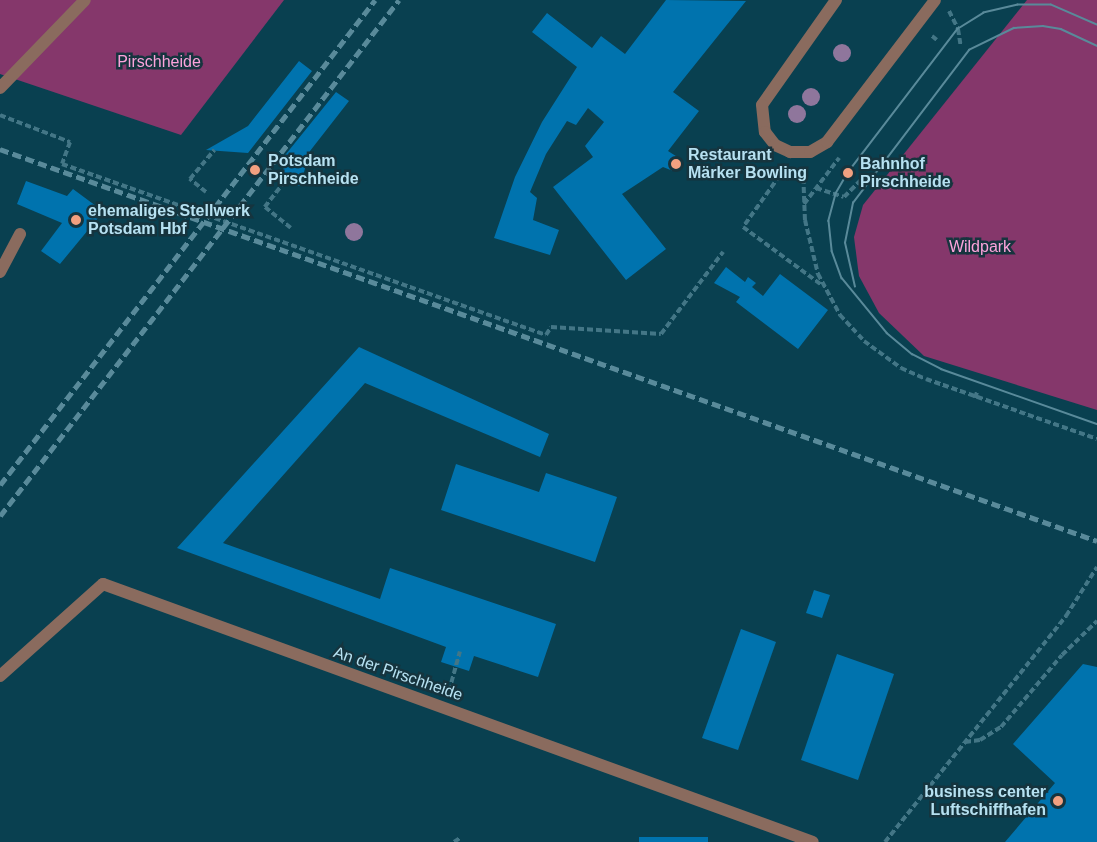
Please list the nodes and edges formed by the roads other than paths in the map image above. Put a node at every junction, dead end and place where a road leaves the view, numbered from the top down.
1 (86, 0) edge
2 (836, 0) edge
3 (940, 3) edge
4 (0, 88) edge
5 (20, 234) dead end
6 (0, 272) edge
7 (0, 676) edge
8 (813, 842) edge

1 - 4 street
2 - 3 street
5 - 6 street
7 - 8 street, An der Pirschheide

